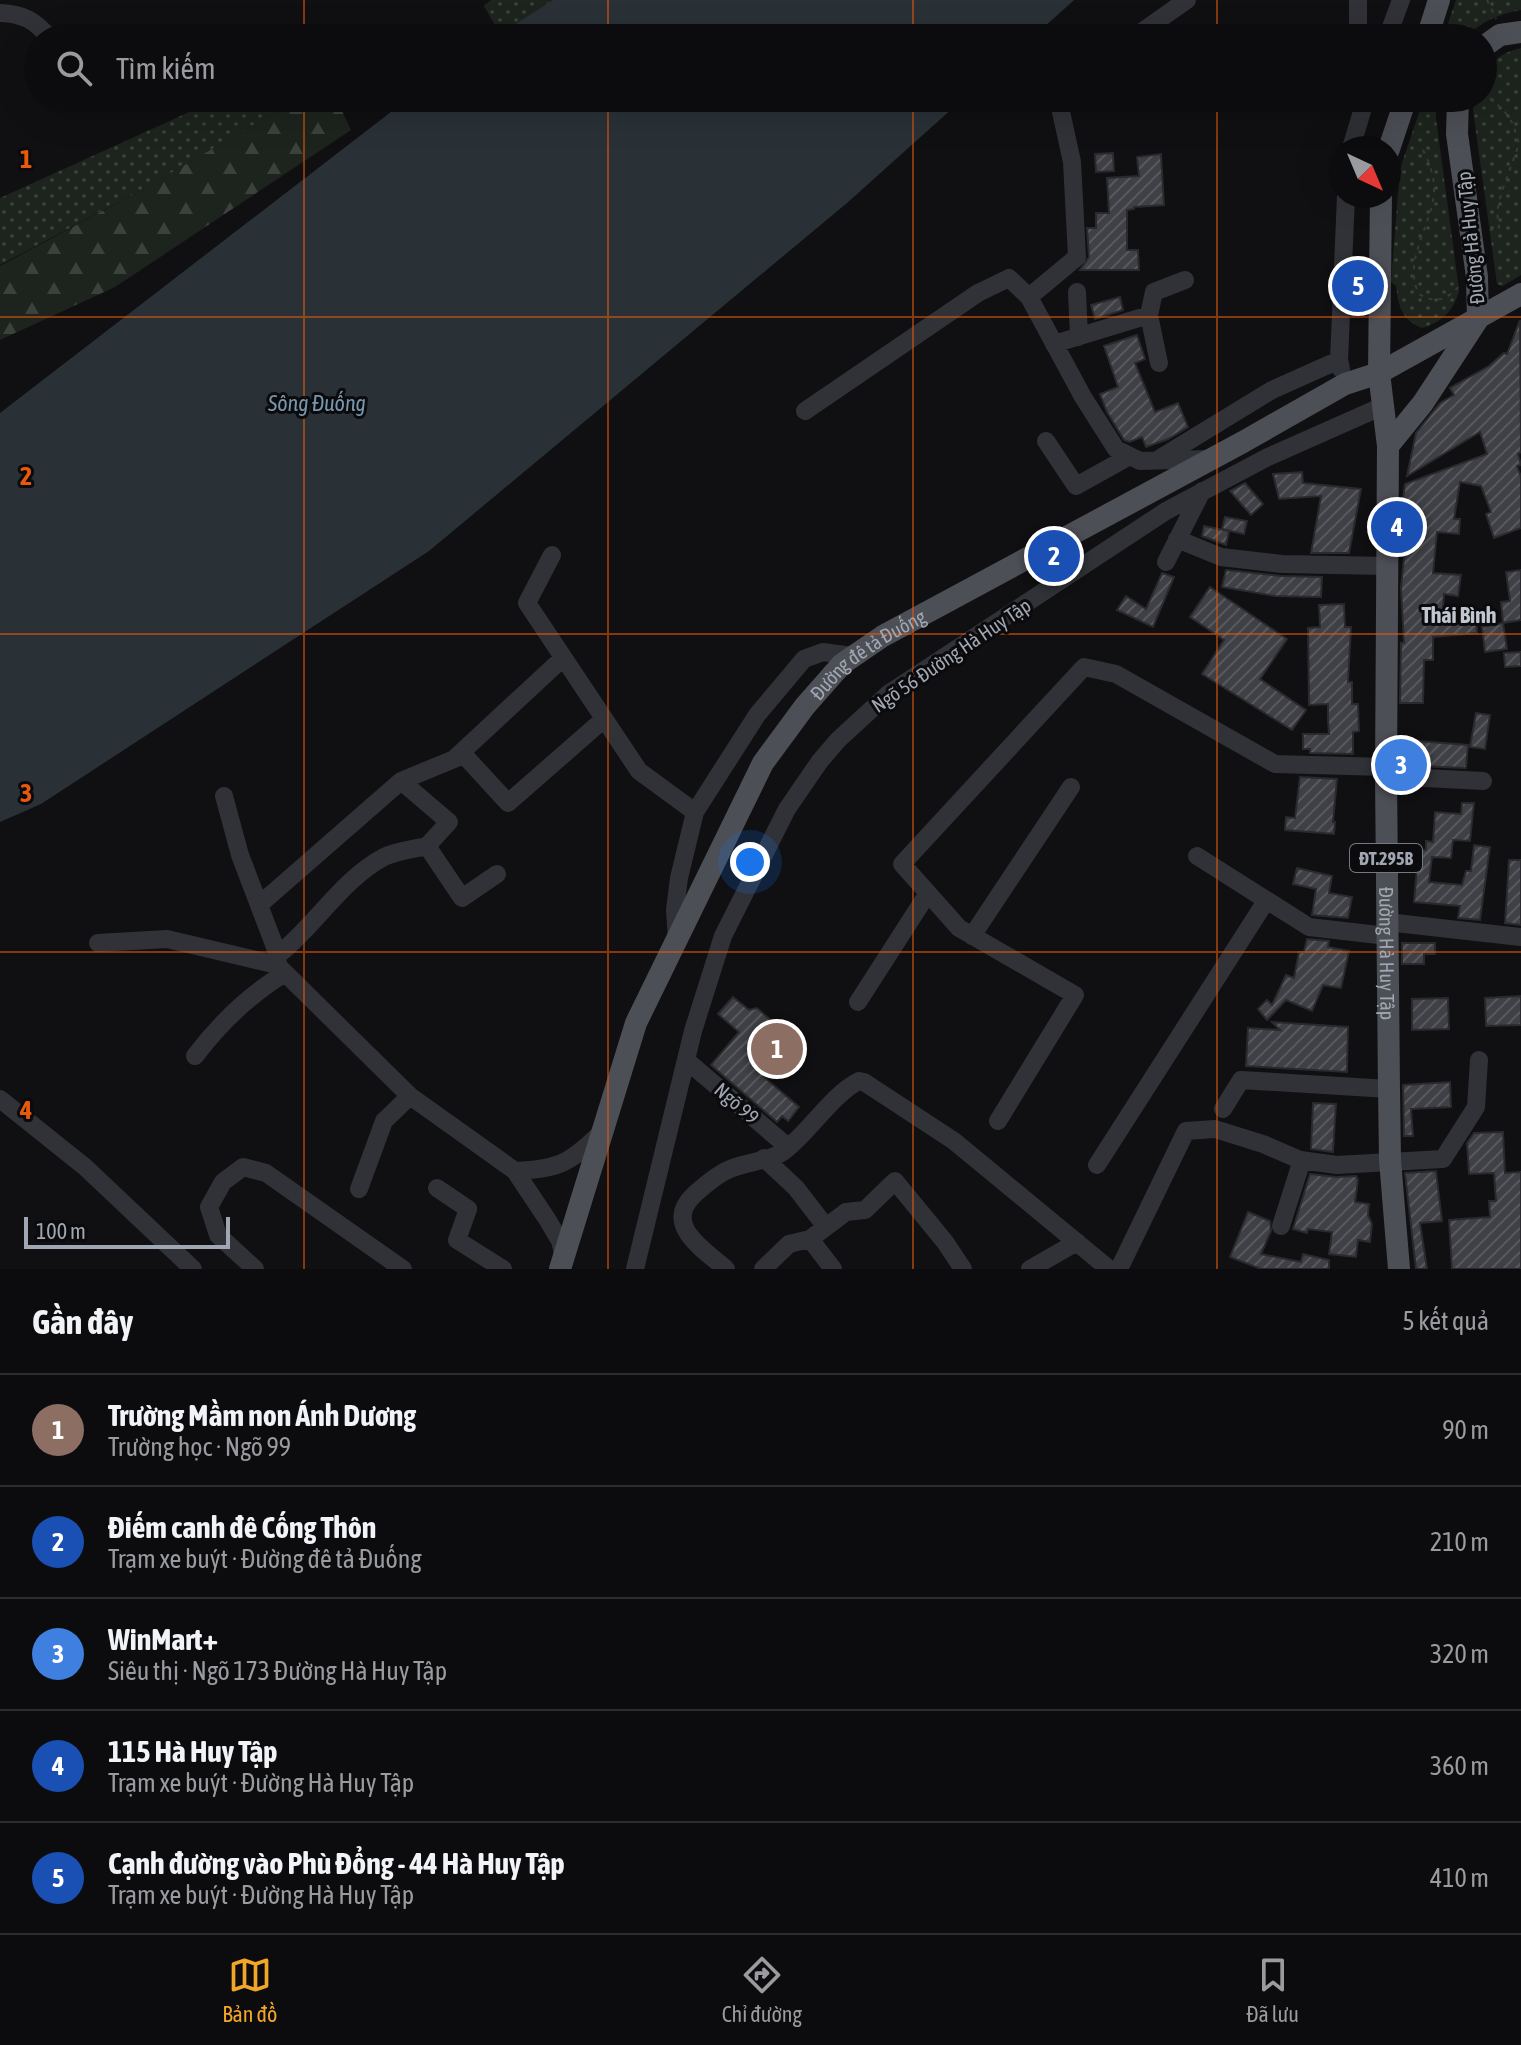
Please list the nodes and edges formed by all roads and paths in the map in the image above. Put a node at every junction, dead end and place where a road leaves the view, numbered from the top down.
1 (1187, 0) edge
2 (1358, 0) edge
3 (1401, 0) edge
4 (1439, 0) edge
5 (1487, 0) edge
6 (0, 13) edge
7 (1497, 20) dead end
8 (37, 24) edge
9 (1153, 24) edge
10 (1358, 24) edge
11 (1392, 24) edge
12 (1431, 24) edge
13 (1521, 32) edge
14 (1497, 37) edge
15 (1497, 104) edge
16 (1062, 112) edge
17 (1356, 112) edge
18 (1361, 112) edge
19 (1401, 112) edge
20 (1458, 112) edge
21 (1356, 128) junction
22 (1354, 136) edge
23 (1393, 136) edge
24 (1423, 150) dead end
25 (1345, 208) edge
26 (1381, 208) edge
27 (1485, 232) dead end
28 (1185, 280) dead end
29 (1460, 285) dead end
30 (1077, 292) dead end
31 (1521, 294) edge
32 (1029, 297) junction
33 (1149, 315) junction
34 (1478, 319) junction
35 (1079, 337) junction
36 (1054, 344) junction
37 (1339, 360) junction
38 (1159, 363) dead end
39 (1379, 373) junction
40 (1345, 384) junction
41 (1383, 406) junction
42 (805, 411) dead end
43 (1046, 441) dead end
44 (1388, 446) junction
45 (1130, 456) junction
46 (1209, 459) junction
47 (1156, 460) junction
48 (1202, 491) junction
49 (1177, 539) junction
50 (552, 555) dead end
51 (1166, 562) dead end
52 (1387, 566) junction
53 (852, 656) junction
54 (563, 658) junction
55 (604, 719) junction
56 (454, 759) junction
57 (1386, 772) junction
58 (401, 781) junction
59 (1483, 781) dead end
60 (1071, 787) dead end
61 (224, 796) dead end
62 (695, 812) junction
63 (427, 846) junction
64 (1197, 856) dead end
65 (497, 874) dead end
66 (928, 893) junction
67 (1266, 901) junction
68 (259, 905) junction
69 (1387, 929) junction
70 (972, 936) junction
71 (1521, 937) edge
72 (677, 941) junction
73 (98, 943) dead end
74 (280, 964) junction
75 (858, 1002) dead end
76 (195, 1056) dead end
77 (686, 1060) junction
78 (1479, 1060) dead end
79 (1389, 1089) junction
80 (410, 1096) junction
81 (0, 1099) edge
82 (1223, 1109) dead end
83 (998, 1121) dead end
84 (603, 1131) junction
85 (788, 1147) junction
86 (764, 1158) junction
87 (1302, 1160) junction
88 (1390, 1160) junction
89 (1097, 1165) dead end
90 (515, 1171) junction
91 (437, 1188) dead end
92 (359, 1189) dead end
93 (682, 1220) junction
94 (646, 1224) junction
95 (1281, 1226) dead end
96 (826, 1227) junction
97 (810, 1239) junction
98 (1077, 1242) junction
99 (562, 1263) edge
100 (193, 1269) edge
101 (255, 1269) edge
102 (403, 1269) edge
103 (503, 1269) edge
104 (635, 1269) edge
105 (726, 1269) edge
106 (763, 1269) edge
107 (833, 1269) edge
108 (963, 1269) edge
109 (1030, 1269) edge
110 (1109, 1269) edge
111 (1119, 1269) edge
112 (1399, 1269) edge

1 - 9 street
2 - 10 street
3 - 11 street
4 - 12 main road
5 - 7 path
6 - 8 street
13 - 14 main road
15 - 27 path
16 - 32 street
17 - 21 street
18 - 21 street
19 - 23 main road
20 - 34 main road, Đường Hà Huy Tập
21 - 22 street
24 - 29 path
25 - 37 street
26 - 39 main road, Đường Hà Huy Tập
28 - 33 street
30 - 35 street
31 - 34 main road, Đường đê tả Đuống
32 - 36 street
32 - 42 street
33 - 35 street
33 - 38 street
34 - 39 main road, Đường đê tả Đuống
34 - 44 main road, Đường Hà Huy Tập
35 - 36 street
36 - 45 street
37 - 40 street
37 - 47 street
39 - 40 main road, Đường đê tả Đuống
39 - 41 main road, Đường Hà Huy Tập
40 - 46 main road, Đường đê tả Đuống
41 - 44 main road, Đường Hà Huy Tập
41 - 48 street, Ngõ 56 Đường Hà Huy Tập
43 - 45 street
44 - 52 main road, Đường Hà Huy Tập / ĐT.295B
45 - 47 street
46 - 47 street
46 - 53 main road, Đường đê tả Đuống
48 - 49 street
48 - 77 street, Ngõ 56 Đường Hà Huy Tập
49 - 51 street
49 - 52 street
50 - 54 street
52 - 57 main road, Đường Hà Huy Tập / ĐT.295B
53 - 62 street
53 - 72 main road, Đường đê tả Đuống
54 - 55 street
54 - 56 street
55 - 56 street
55 - 62 street
56 - 58 street
57 - 59 street
57 - 66 street
57 - 69 main road, Đường Hà Huy Tập / ĐT.295B
58 - 63 street
58 - 68 street
60 - 70 street
61 - 68 street
62 - 72 street
63 - 65 street
63 - 74 street
64 - 67 street
66 - 70 street
66 - 75 street
67 - 69 street
67 - 89 street
68 - 74 street
69 - 71 street
69 - 79 main road, Đường Hà Huy Tập / ĐT.295B
70 - 83 street
72 - 84 main road, Đường đê tả Đuống
73 - 74 street
74 - 76 street
74 - 80 street
77 - 85 street, Ngõ 99
77 - 94 street, Ngõ 56 Đường Hà Huy Tập
78 - 88 street
79 - 82 street
79 - 88 main road, Đường Hà Huy Tập / ĐT.295B
80 - 90 street
80 - 92 street
81 - 100 street
84 - 90 street
84 - 99 main road, Đường đê tả Đuống
85 - 86 street
85 - 98 street
86 - 93 street
86 - 96 street
87 - 88 street
87 - 95 street
87 - 111 street
88 - 112 main road, Đường Hà Huy Tập / ĐT.295B
90 - 99 street
91 - 103 street
93 - 94 street
93 - 105 street
94 - 104 street, Ngõ 56 Đường Hà Huy Tập
96 - 97 street
96 - 108 street
97 - 106 street
97 - 107 street
98 - 109 street
98 - 110 street
101 - 102 street

